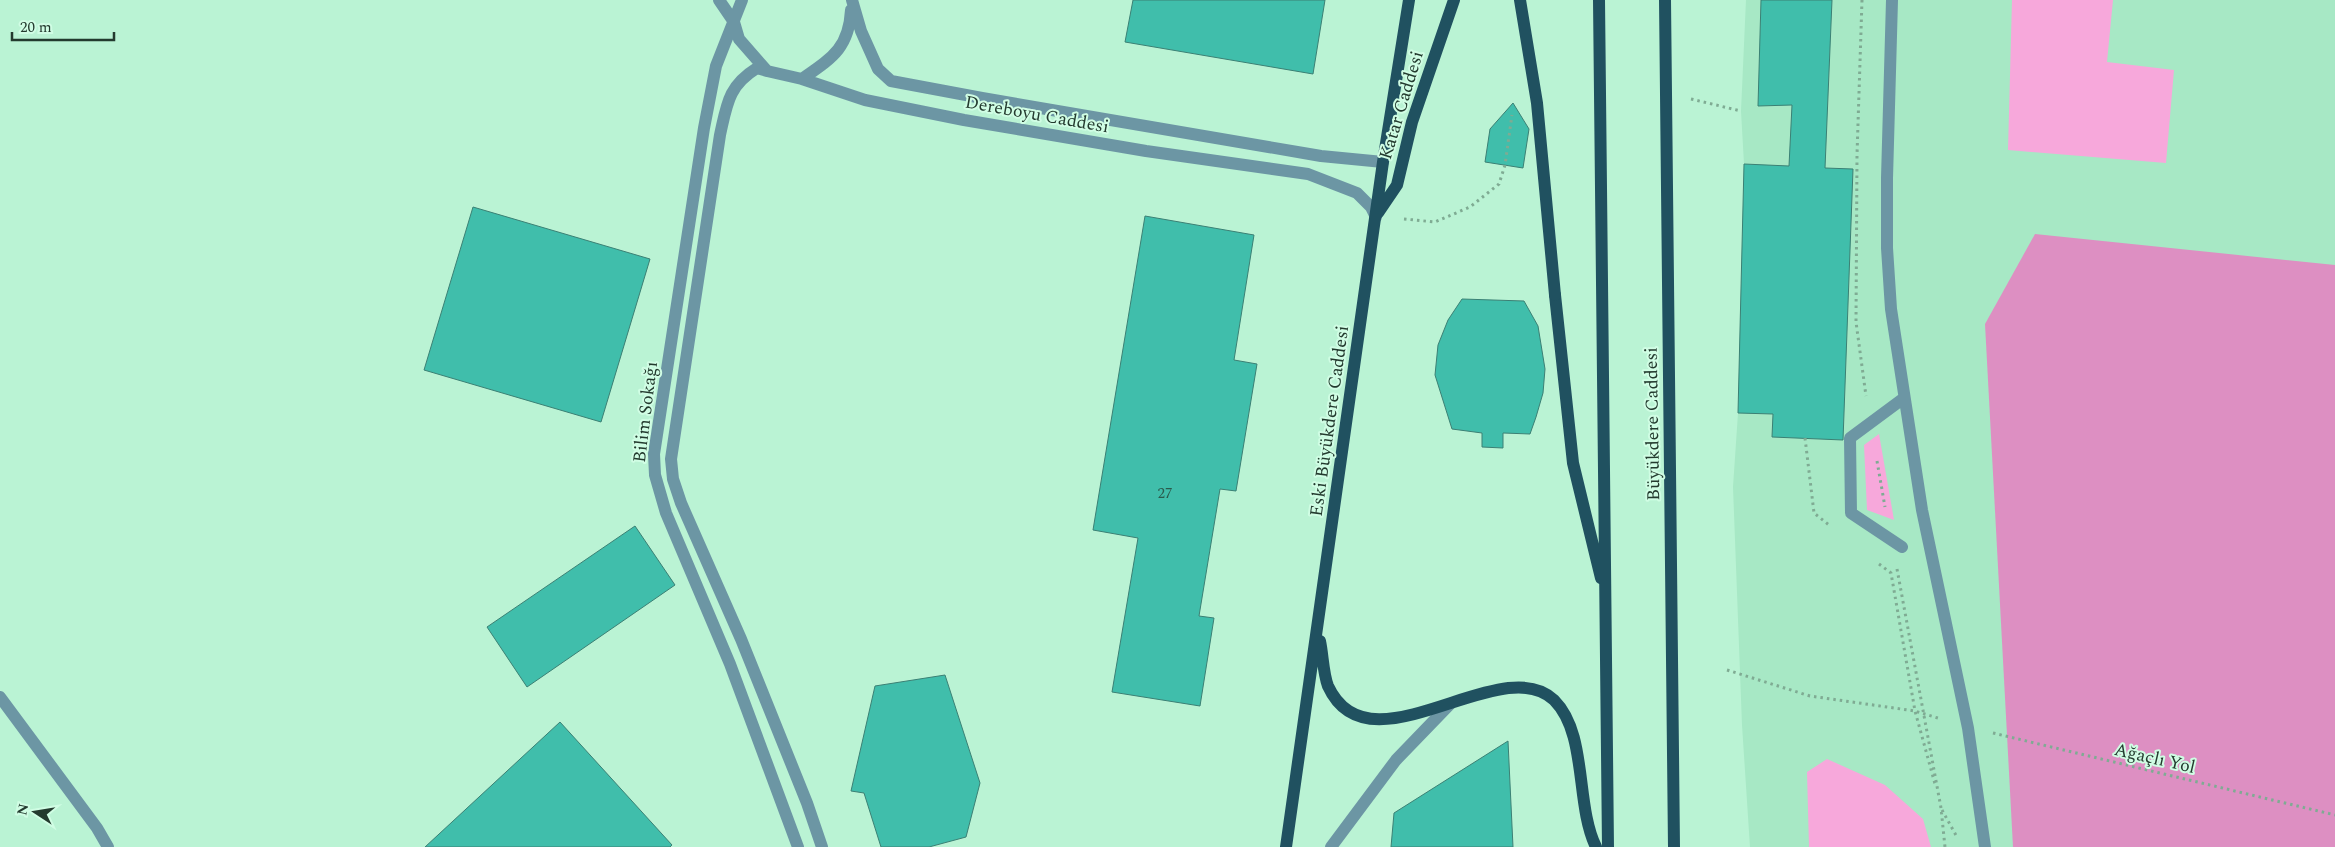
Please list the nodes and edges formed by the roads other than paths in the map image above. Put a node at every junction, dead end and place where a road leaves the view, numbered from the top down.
1 (720, 0) edge
2 (742, 0) edge
3 (852, 0) edge
4 (1409, 0) edge
5 (1454, 0) edge
6 (1520, 0) edge
7 (1599, 0) edge
8 (1664, 0) edge
9 (1892, 0) edge
10 (734, 22) junction
11 (767, 71) junction
12 (802, 79) junction
13 (1383, 162) junction
14 (1376, 217) junction
15 (1904, 398) junction
16 (1902, 548) dead end
17 (1606, 598) junction
18 (1318, 629) junction
19 (0, 697) edge
20 (1450, 704) junction
21 (108, 847) edge
22 (798, 847) edge
23 (822, 847) edge
24 (1286, 847) edge
25 (1330, 847) edge
26 (1596, 847) edge
27 (1608, 847) edge
28 (1674, 847) edge
29 (1985, 847) edge

1 - 10 street
2 - 10 street, Bilim Sokağı
3 - 12 street
3 - 13 street, Dereboyu Caddesi
4 - 13 main road, Eski Büyükdere Caddesi
5 - 14 main road, Katar Caddesi
6 - 17 main road, bridge
7 - 17 main road
8 - 28 main road, Büyükdere Caddesi
9 - 15 street
10 - 11 street
10 - 22 street, Bilim Sokağı
11 - 12 street, Dereboyu Caddesi
11 - 23 street, Bilim Sokağı
12 - 14 street, Dereboyu Caddesi
13 - 14 main road, Eski Büyükdere Caddesi
14 - 18 main road, Eski Büyükdere Caddesi
15 - 16 street
15 - 29 street
17 - 27 main road
18 - 20 main road
18 - 24 main road, Eski Büyükdere Caddesi
19 - 21 street
20 - 25 street
20 - 26 main road

